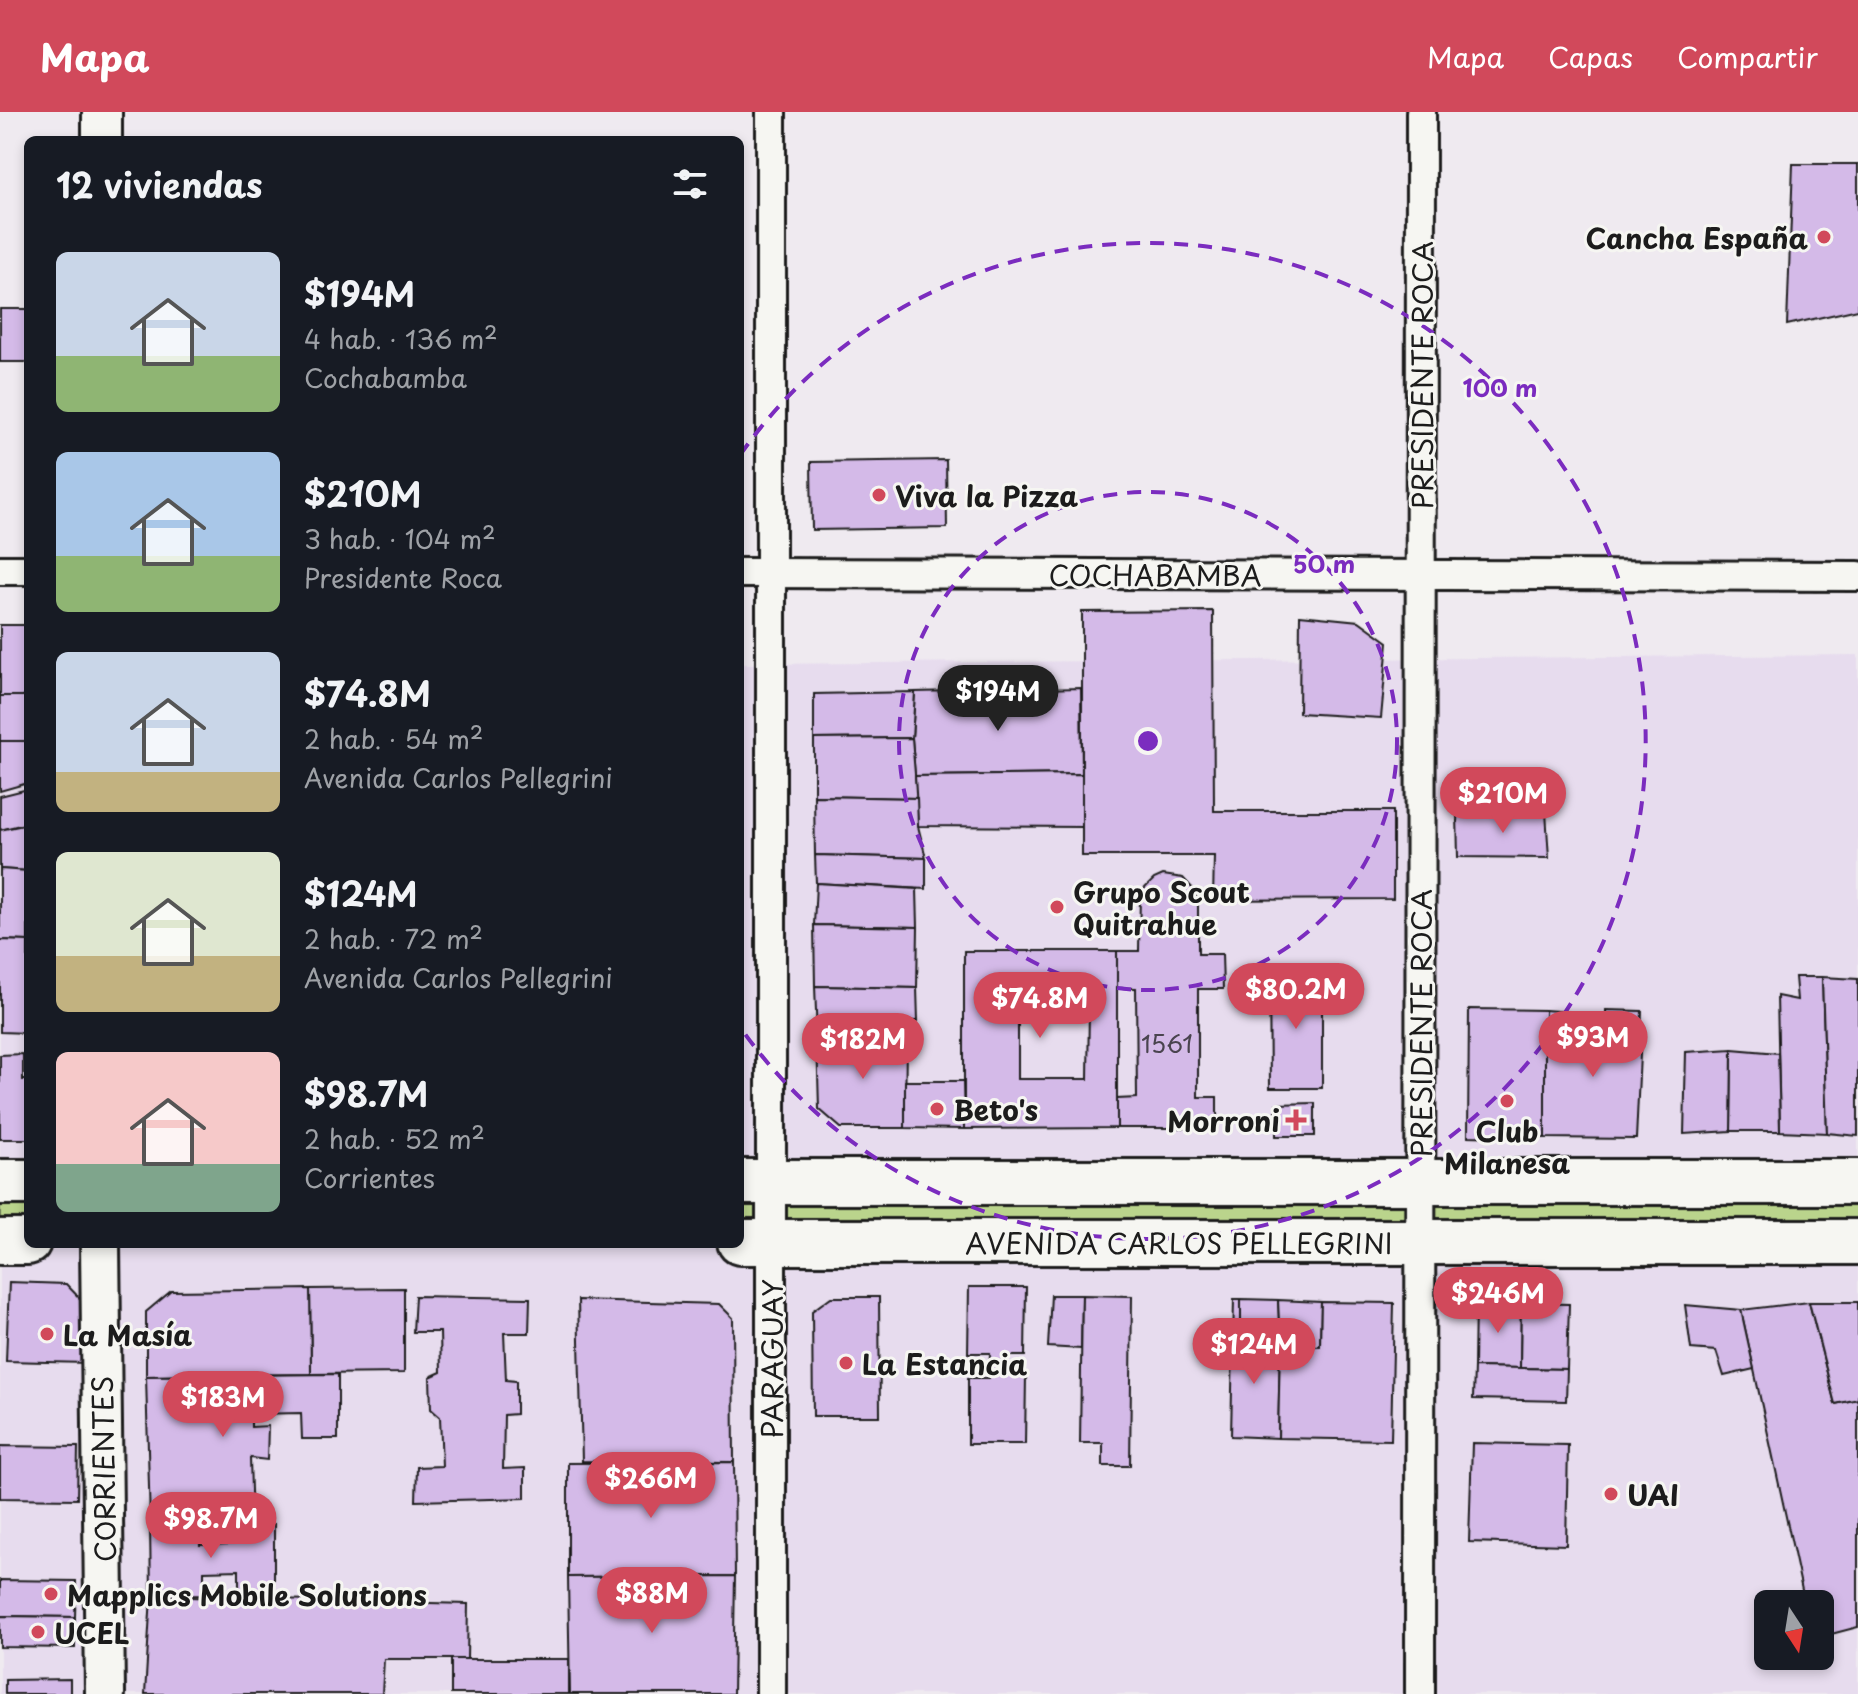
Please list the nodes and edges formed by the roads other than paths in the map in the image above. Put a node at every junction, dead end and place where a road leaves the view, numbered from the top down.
1 (102, 112) edge
2 (771, 112) edge
3 (1421, 112) edge
4 (102, 136) edge
5 (0, 570) edge
6 (24, 570) edge
7 (744, 573) edge
8 (771, 573) junction
9 (1420, 575) junction
10 (1858, 576) edge
11 (0, 1182) edge
12 (24, 1182) edge
13 (756, 1182) edge
14 (1420, 1182) junction
15 (1858, 1182) edge
16 (0, 1242) edge
17 (24, 1242) edge
18 (756, 1242) edge
19 (1420, 1242) junction
20 (1858, 1242) edge
21 (100, 1248) edge
22 (105, 1694) edge
23 (771, 1694) edge
24 (1420, 1694) edge

1 - 4 main road
2 - 8 street, PARAGUAY
3 - 9 street, PRESIDENTE ROCA
5 - 6 street
7 - 8 street, COCHABAMBA
8 - 9 street, COCHABAMBA
8 - 13 street, PARAGUAY
9 - 10 street, COCHABAMBA
9 - 14 street, PRESIDENTE ROCA
11 - 12 main road
13 - 14 main road
13 - 18 street, PARAGUAY
14 - 15 main road
14 - 19 street, PRESIDENTE ROCA
16 - 17 main road
18 - 19 main road, AVENIDA CARLOS PELLEGRINI
18 - 23 street, PARAGUAY
19 - 20 main road, AVENIDA CARLOS PELLEGRINI
19 - 24 street, PRESIDENTE ROCA
21 - 22 main road, CORRIENTES

